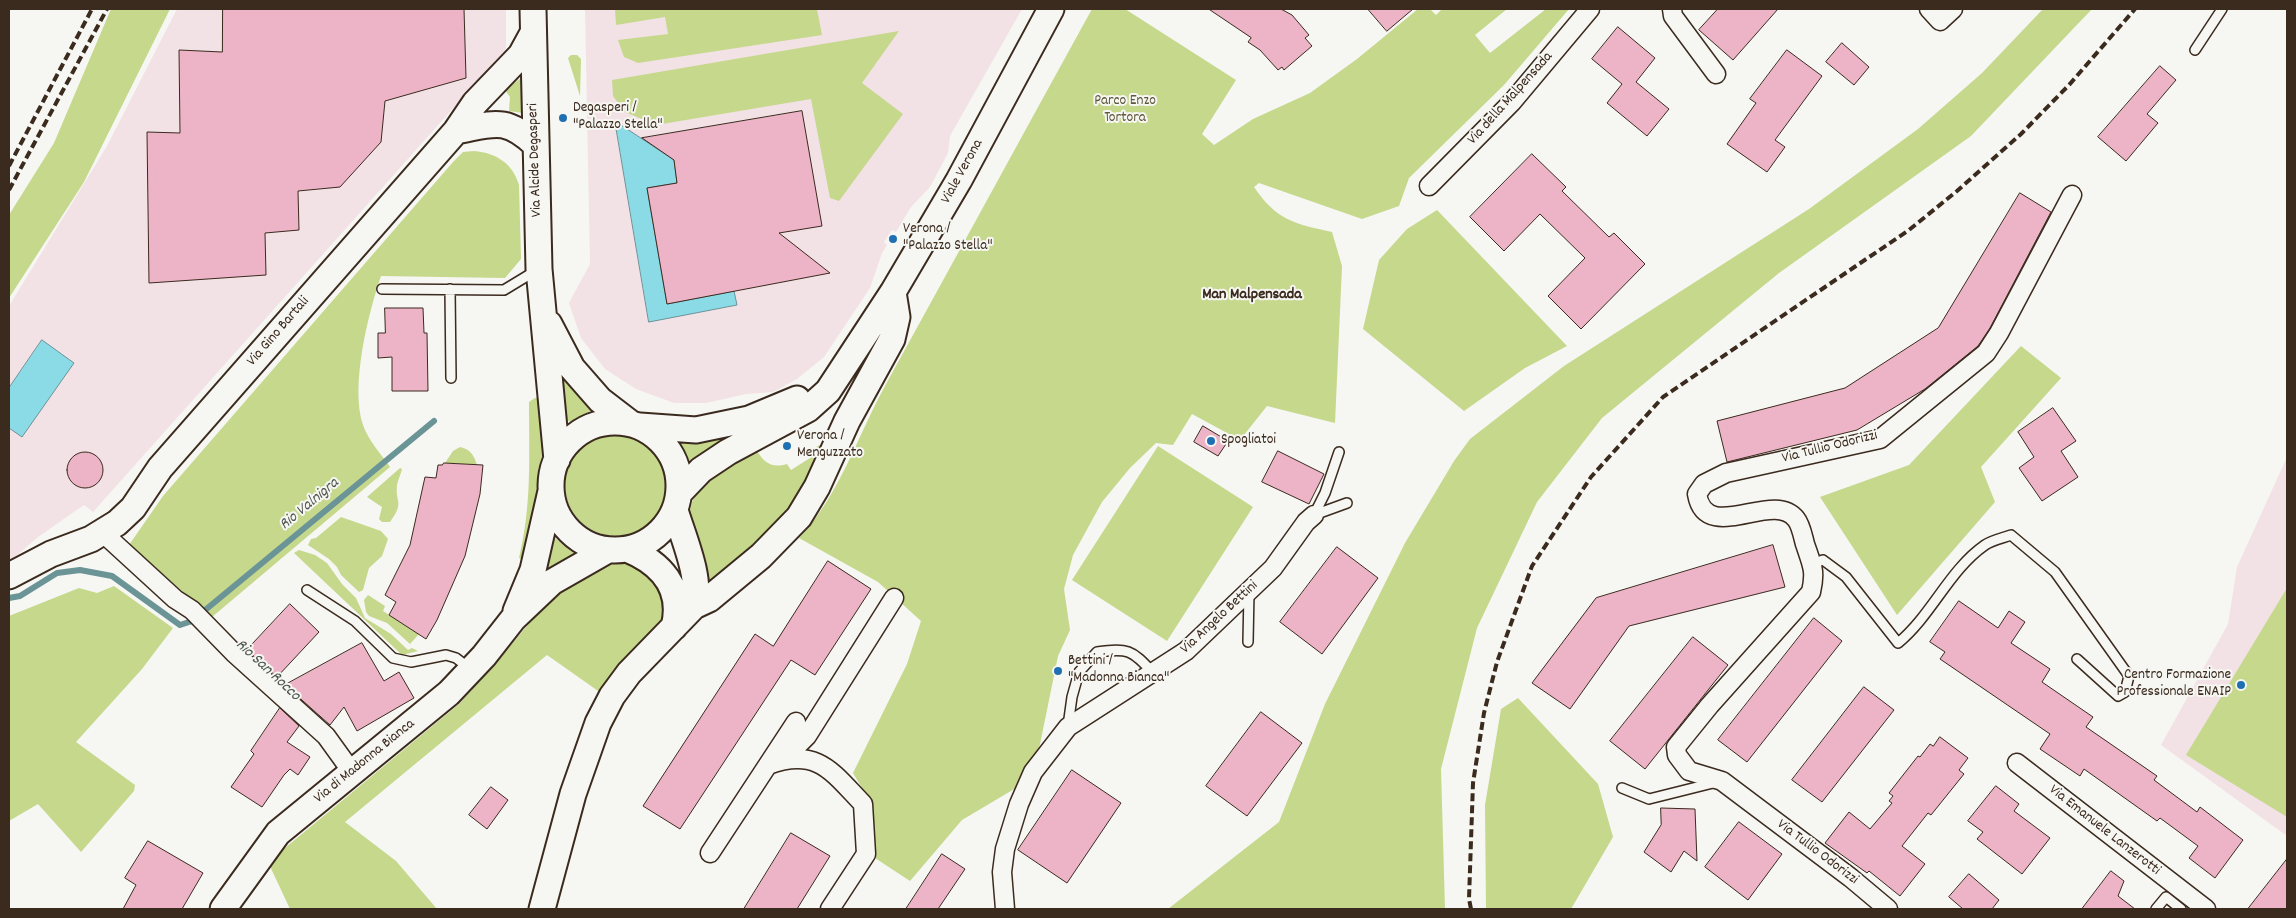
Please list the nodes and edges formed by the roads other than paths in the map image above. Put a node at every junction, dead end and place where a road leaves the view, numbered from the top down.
1 (533, 9) edge
2 (1051, 9) edge
3 (1590, 9) edge
4 (1672, 9) edge
5 (1929, 9) edge
6 (1953, 9) edge
7 (2222, 9) edge
8 (533, 33) junction
9 (2195, 50) dead end
10 (1716, 74) dead end
11 (456, 130) junction
12 (536, 146) junction
13 (1429, 186) dead end
14 (2072, 195) dead end
15 (539, 269) junction
16 (382, 289) dead end
17 (450, 289) junction
18 (893, 292) junction
19 (543, 312) junction
20 (852, 356) junction
21 (451, 378) dead end
22 (635, 425) junction
23 (1339, 452) dead end
24 (556, 460) junction
25 (551, 491) junction
26 (677, 502) junction
27 (1347, 503) dead end
28 (1314, 515) junction
29 (103, 533) junction
30 (618, 549) junction
31 (1812, 564) junction
32 (9, 576) edge
33 (307, 590) dead end
34 (1249, 591) junction
35 (894, 598) dead end
36 (694, 606) junction
37 (513, 618) junction
38 (674, 627) junction
39 (1248, 642) dead end
40 (2077, 659) dead end
41 (471, 670) junction
42 (1153, 672) junction
43 (796, 722) dead end
44 (1068, 727) junction
45 (776, 762) junction
46 (2017, 763) dead end
47 (352, 772) junction
48 (1722, 781) junction
49 (1622, 788) dead end
50 (710, 853) dead end
51 (2186, 906) edge
52 (223, 909) edge
53 (542, 909) edge
54 (830, 909) edge
55 (1005, 909) edge
56 (1888, 909) edge
57 (2156, 909) edge
58 (2206, 909) edge

1 - 8 main road, Via Alcide Degasperi
2 - 18 main road, Viale Verona
3 - 13 street, Via della Malpensada
4 - 10 street
5 - 6 street
7 - 9 lane
8 - 11 main road, Via Gino Bartali
8 - 12 main road, Via Alcide Degasperi
11 - 12 main road
11 - 29 main road, Via Gino Bartali
12 - 15 main road, Via Alcide Degasperi
14 - 31 street, Via Tullio Odorizzi
15 - 17 lane
15 - 19 main road, Via Alcide Degasperi
16 - 17 lane
17 - 21 lane
18 - 20 main road, Viale Verona
18 - 36 main road
19 - 22 main road, Via Alcide Degasperi
19 - 24 main road, Via Alcide Degasperi
20 - 22 main road, Viale Verona
20 - 26 main road, Viale Verona
22 - 24 main road
22 - 26 main road
23 - 28 lane, Via Angelo Bettini
24 - 25 main road
25 - 30 main road
25 - 37 main road, Via di Madonna Bianca
26 - 30 main road
26 - 36 main road
27 - 28 lane
28 - 34 street, Via Angelo Bettini
29 - 32 main road, Via Gino Bartali
29 - 47 street
30 - 37 main road, Via di Madonna Bianca
30 - 38 main road
31 - 40 lane
31 - 48 street, Via Tullio Odorizzi
33 - 41 lane
34 - 39 lane
34 - 42 street, Via Angelo Bettini
35 - 45 street
36 - 38 main road
37 - 41 main road, Via di Madonna Bianca
38 - 53 main road
41 - 47 main road, Via di Madonna Bianca
42 - 44 street, Via Angelo Bettini
42 - 44 lane
43 - 45 street
44 - 55 street, Via Angelo Bettini
45 - 50 street
45 - 54 street
46 - 51 street, Via Emanuele Lanzerotti
47 - 52 main road, Via di Madonna Bianca
48 - 49 lane
48 - 56 street, Via Tullio Odorizzi
51 - 57 lane, Via Emanuele Lanzerotti
51 - 58 street, Via Emanuele Lanzerotti

